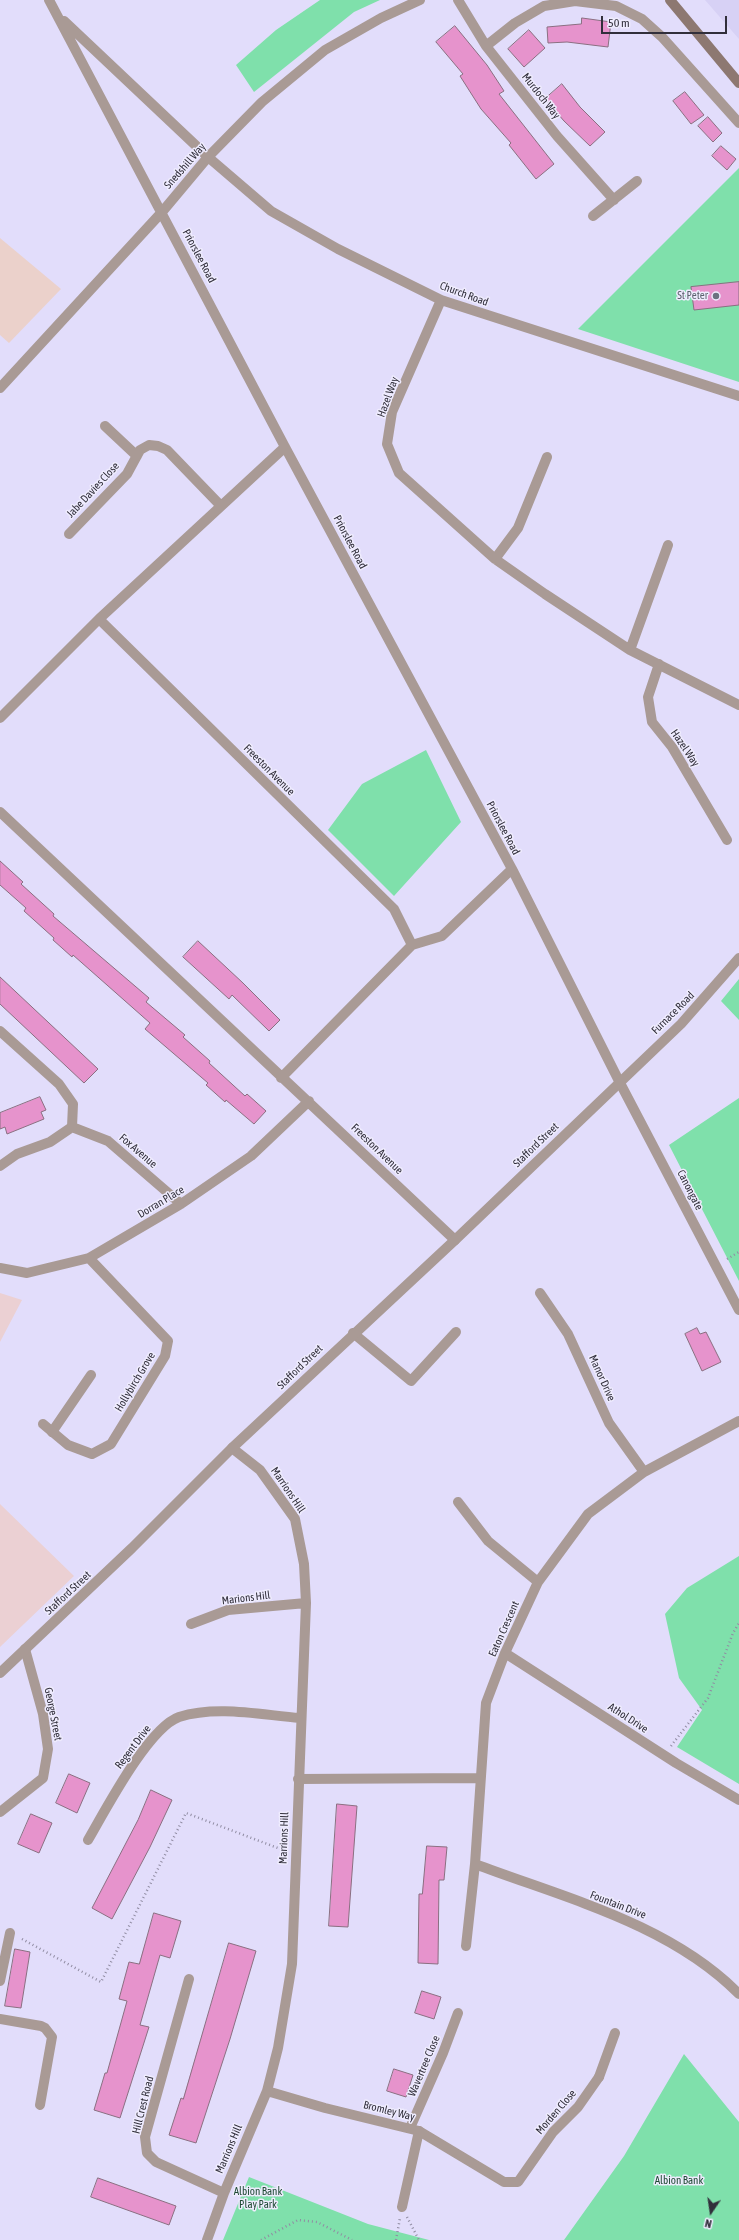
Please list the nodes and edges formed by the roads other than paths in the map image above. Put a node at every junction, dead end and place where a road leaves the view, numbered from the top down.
1 (49, 0) edge
2 (420, 0) edge
3 (458, 0) edge
4 (670, 0) edge
5 (59, 15) junction
6 (486, 46) junction
7 (739, 83) edge
8 (739, 123) edge
9 (208, 157) junction
10 (637, 181) dead end
11 (614, 200) junction
12 (162, 212) junction
13 (593, 216) dead end
14 (441, 300) junction
15 (0, 388) edge
16 (739, 396) edge
17 (105, 426) dead end
18 (285, 447) junction
19 (137, 456) junction
20 (547, 457) dead end
21 (221, 506) junction
22 (69, 534) dead end
23 (668, 545) dead end
24 (495, 559) junction
25 (99, 619) junction
26 (630, 650) junction
27 (659, 664) junction
28 (739, 705) edge
29 (0, 718) edge
30 (0, 812) edge
31 (727, 840) dead end
32 (512, 869) junction
33 (412, 945) junction
34 (739, 958) edge
35 (0, 1031) edge
36 (281, 1078) junction
37 (619, 1081) junction
38 (309, 1100) junction
39 (72, 1127) junction
40 (0, 1166) edge
41 (181, 1204) junction
42 (455, 1240) junction
43 (89, 1258) junction
44 (0, 1268) edge
45 (540, 1293) dead end
46 (739, 1310) edge
47 (456, 1332) dead end
48 (353, 1333) junction
49 (91, 1375) dead end
50 (739, 1421) edge
51 (43, 1424) dead end
52 (52, 1432) junction
53 (232, 1448) junction
54 (644, 1472) junction
55 (458, 1502) dead end
56 (538, 1582) junction
57 (306, 1603) junction
58 (191, 1624) dead end
59 (25, 1649) junction
60 (505, 1653) junction
61 (0, 1673) edge
62 (300, 1718) junction
63 (480, 1778) junction
64 (298, 1779) junction
65 (739, 1800) edge
66 (0, 1812) edge
67 (88, 1840) dead end
68 (475, 1864) junction
69 (10, 1933) road end
70 (466, 1946) dead end
71 (189, 1979) dead end
72 (0, 1980) edge
73 (739, 1994) edge
74 (458, 2013) dead end
75 (0, 2019) edge
76 (614, 2033) dead end
77 (267, 2091) junction
78 (40, 2105) dead end
79 (415, 2129) junction
80 (518, 2182) joint
81 (224, 2192) junction
82 (402, 2207) road end
83 (207, 2240) edge

1 - 5 street, Priorslee Road
2 - 9 street, Snedshill Way
3 - 6 street, Murdoch Way
4 - 7 main road
5 - 9 street, Priorslee Road
5 - 12 street, Priorslee Road
6 - 8 street
6 - 11 street, Murdoch Way
9 - 12 street, Snedshill Way
9 - 14 street, Church Road
10 - 11 street
11 - 13 street
12 - 15 street, Snedshill Way
12 - 18 street, Priorslee Road
14 - 16 street, Church Road
14 - 24 street, Hazel Way
17 - 19 street
18 - 21 street
18 - 32 street, Priorslee Road
19 - 21 street, Jabe Davies Close
19 - 22 street, Jabe Davies Close
20 - 24 street
21 - 25 street
23 - 26 street
24 - 26 street, Hazel Way
25 - 29 street
25 - 33 street, Freeston Avenue
26 - 27 street, Hazel Way
27 - 28 street, Hazel Way
27 - 31 street, Hazel Way
30 - 36 street, Freeston Avenue
32 - 33 street
32 - 37 street, Priorslee Road
33 - 36 street
34 - 37 street, Furnace Road
35 - 39 street
36 - 38 street, Freeston Avenue
37 - 42 street, Stafford Street
37 - 46 street, Canongate
38 - 41 street, Dorran Place
38 - 42 street, Freeston Avenue
39 - 40 street
39 - 41 street, Fox Avenue
41 - 43 street, Dorran Place
42 - 48 street, Stafford Street
43 - 44 street, Dorran Place
43 - 52 street, Hollybirch Grove
45 - 54 street, Manor Drive
47 - 48 street
48 - 53 street, Stafford Street
49 - 52 street
50 - 54 street, Eaton Crescent
51 - 52 street, Hollybirch Grove
53 - 57 street, Marrions Hill
53 - 59 street, Stafford Street
54 - 56 street, Eaton Crescent
55 - 56 street
56 - 60 street, Eaton Crescent
57 - 58 street, Marions Hill
57 - 62 street, Marrions Hill
59 - 61 street, Stafford Street
59 - 66 street, George Street
60 - 63 street, Eaton Crescent
60 - 65 street, Athol Drive
62 - 64 street, Marrions Hill
62 - 67 street, Regent Drive
63 - 64 street
63 - 68 street, Eaton Crescent
64 - 77 street, Marrions Hill
68 - 70 street, Eaton Crescent
68 - 73 street, Fountain Drive
69 - 72 street
71 - 81 street, Hill Crest Road
74 - 79 street, Wavertree Close
75 - 78 street
76 - 80 street, Morden Close
77 - 79 street, Bromley Way
77 - 81 street, Marrions Hill
79 - 80 street, Bromley Way
79 - 82 street, Wavertree Close
81 - 83 street, Marrions Hill

